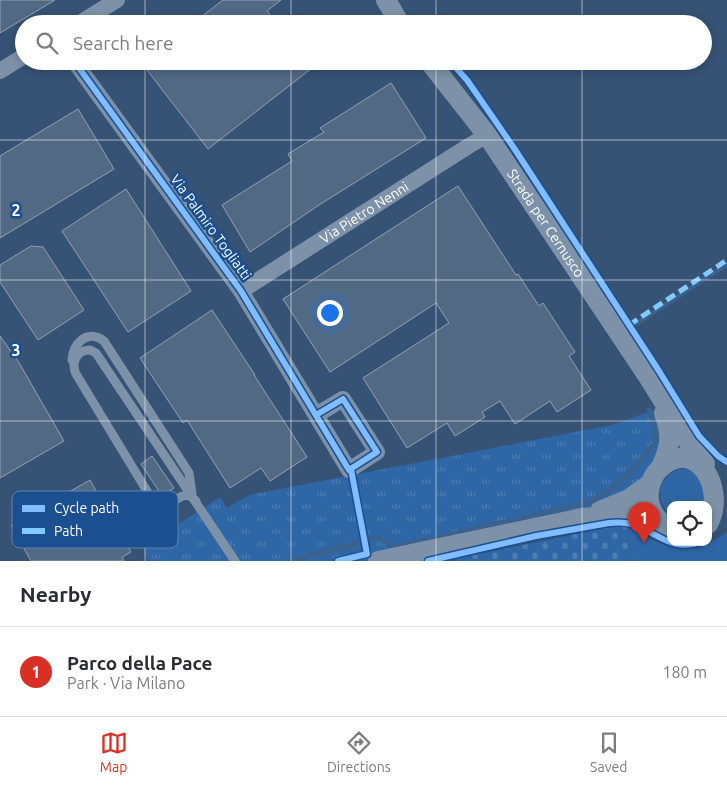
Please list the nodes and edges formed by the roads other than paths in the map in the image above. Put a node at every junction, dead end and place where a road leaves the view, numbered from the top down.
1 (117, 0) edge
2 (378, 0) edge
3 (386, 0) edge
4 (93, 15) edge
5 (392, 15) edge
6 (395, 15) edge
7 (15, 62) edge
8 (81, 70) edge
9 (436, 70) edge
10 (0, 71) edge
11 (487, 135) junction
12 (241, 291) junction
13 (76, 374) junction
14 (655, 390) junction
15 (316, 415) dead end
16 (716, 473) edge
17 (656, 476) junction
18 (147, 491) edge
19 (195, 499) junction
20 (178, 500) edge
21 (582, 518) junction
22 (717, 518) edge
23 (665, 525) edge
24 (235, 561) edge
25 (378, 561) edge

1 - 4 street
2 - 5 lane
3 - 6 street
7 - 10 street
8 - 12 street, Via Palmiro Togliatti
9 - 11 street, Strada per Cernusco
11 - 12 street, Via Pietro Nenni
11 - 14 street, Strada per Cernusco
12 - 15 street, Via Palmiro Togliatti
13 - 18 lane
13 - 19 lane
13 - 19 lane
14 - 16 street, Strada per Cernusco
14 - 17 street, Strada per Cernusco
16 - 17 street
16 - 22 street
17 - 21 street
17 - 23 street
19 - 20 lane
19 - 24 lane
21 - 23 street
21 - 25 street

